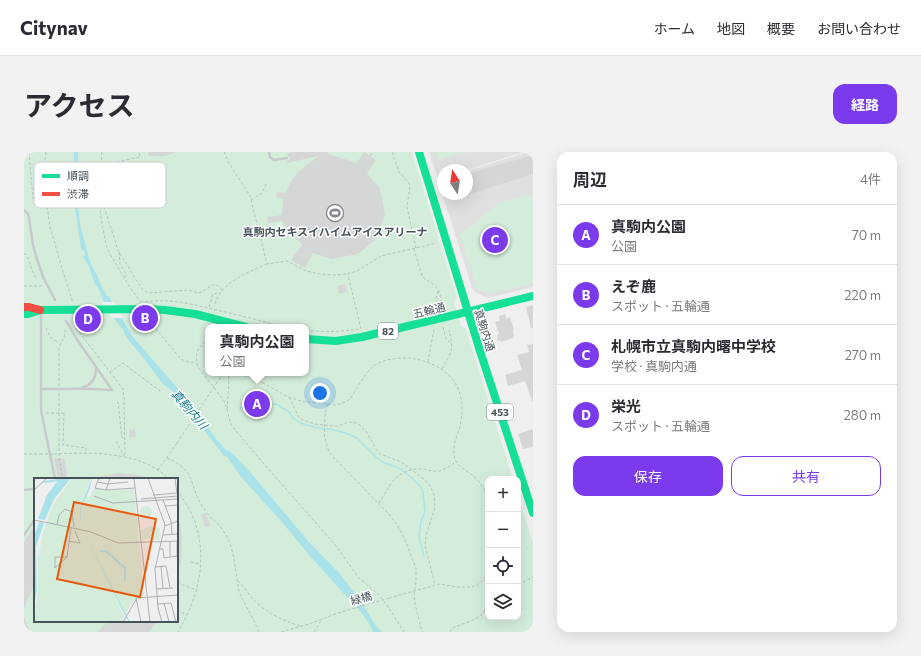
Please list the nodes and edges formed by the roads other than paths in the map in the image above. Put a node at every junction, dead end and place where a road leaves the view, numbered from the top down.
1 (269, 152) edge
2 (419, 152) edge
3 (287, 158) dead end
4 (24, 210) edge
5 (533, 296) edge
6 (54, 300) dead end
7 (24, 307) edge
8 (41, 310) junction
9 (468, 311) junction
10 (24, 314) edge
11 (66, 321) dead end
12 (234, 324) edge
13 (309, 339) edge
14 (95, 365) junction
15 (82, 388) junction
16 (42, 389) junction
17 (55, 478) edge
18 (34, 489) edge
19 (24, 490) edge
20 (533, 513) edge
21 (34, 520) edge
22 (24, 535) edge

1 - 3 lane
2 - 9 main road, 真駒内通 / 453
4 - 6 lane
5 - 9 main road, 五輪通 / 82
7 - 8 main road
8 - 10 main road
8 - 12 main road
8 - 16 lane
9 - 13 main road, 五輪通 / 82
9 - 20 main road, 真駒内通 / 453
11 - 14 lane
14 - 15 lane
14 - 15 lane
15 - 16 lane, bridge
16 - 17 lane
18 - 19 lane
21 - 22 lane

